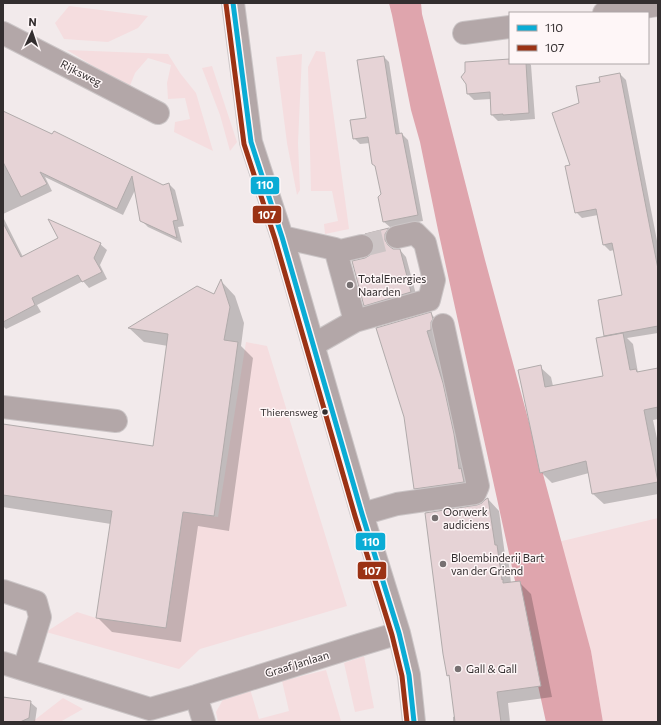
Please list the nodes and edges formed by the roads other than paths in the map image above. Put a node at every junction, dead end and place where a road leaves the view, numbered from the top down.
1 (233, 3) edge
2 (658, 5) edge
3 (611, 12) edge
4 (509, 27) edge
5 (464, 33) dead end
6 (3, 34) edge
7 (158, 113) dead end
8 (282, 237) junction
9 (397, 237) tunnel mouth
10 (362, 246) tunnel mouth
11 (336, 252) junction
12 (355, 321) junction
13 (443, 325) dead end
14 (313, 345) junction
15 (3, 407) edge
16 (116, 421) dead end
17 (362, 514) junction
18 (3, 591) edge
19 (399, 634) junction
20 (3, 663) edge
21 (24, 669) junction
22 (196, 696) junction
23 (204, 722) edge
24 (414, 722) edge

1 - 8 street
2 - 3 street
4 - 5 street
6 - 7 street, Rijksweg
8 - 11 street
8 - 14 street
9 - 12 street
10 - 11 street
11 - 12 street
12 - 14 street
13 - 17 street
14 - 17 street
15 - 16 street
17 - 19 street
18 - 21 street
19 - 22 street, Graaf Janlaan
19 - 24 street
20 - 21 street, Graaf Janlaan
21 - 22 street, Graaf Janlaan
22 - 23 street

